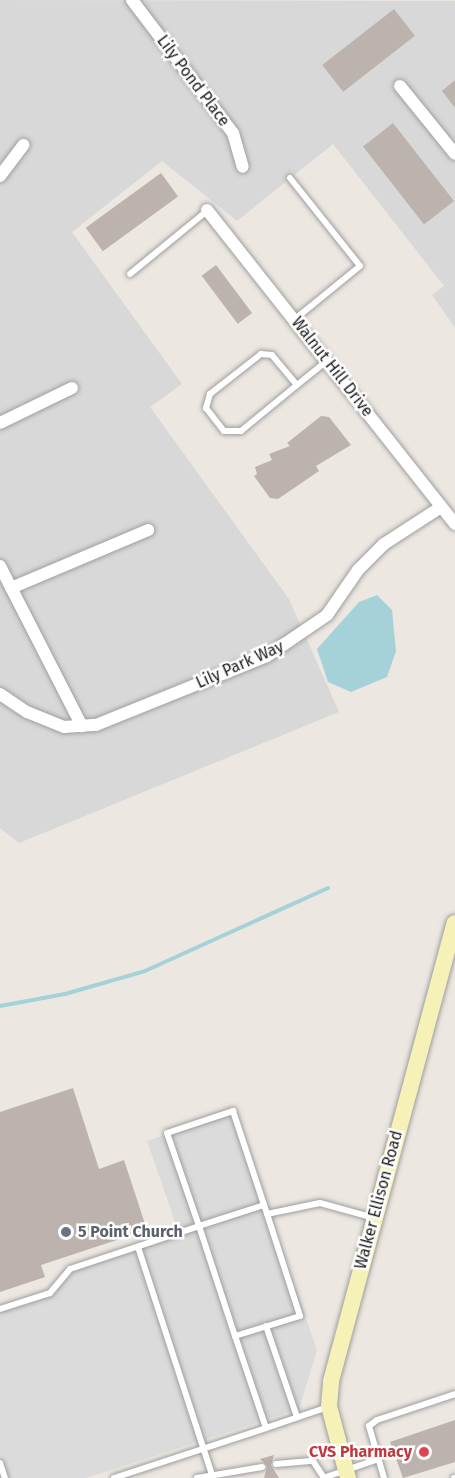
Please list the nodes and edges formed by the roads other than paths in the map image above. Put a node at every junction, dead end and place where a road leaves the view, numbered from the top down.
1 (132, 0) edge
2 (400, 86) dead end
3 (23, 145) dead end
4 (455, 154) edge
5 (243, 167) dead end
6 (0, 176) edge
7 (290, 178) dead end
8 (207, 210) joint
9 (129, 274) dead end
10 (295, 319) junction
11 (327, 360) junction
12 (297, 385) junction
13 (72, 388) dead end
14 (0, 423) edge
15 (441, 507) junction
16 (455, 524) edge
17 (148, 530) dead end
18 (0, 566) edge
19 (11, 588) junction
20 (0, 694) edge
21 (82, 726) junction
22 (455, 923) edge
23 (264, 1205) junction
24 (267, 1214) junction
25 (374, 1218) junction
26 (199, 1226) junction
27 (138, 1246) junction
28 (0, 1310) edge
29 (266, 1326) junction
30 (235, 1336) junction
31 (455, 1394) edge
32 (329, 1407) junction
33 (297, 1417) junction
34 (266, 1428) junction
35 (204, 1448) junction
36 (376, 1460) junction
37 (0, 1462) edge
38 (276, 1464) dead end
39 (262, 1467) dead end
40 (346, 1474) edge
41 (127, 1476) edge
42 (213, 1476) edge
43 (322, 1477) edge
44 (5, 1478) edge
45 (114, 1478) edge
46 (197, 1478) edge
47 (384, 1478) edge

1 - 5 street, Lily Pond Place
2 - 4 street
3 - 6 street
7 - 10 lane
8 - 9 lane
8 - 10 street, Walnut Hill Drive
10 - 11 street, Walnut Hill Drive
11 - 12 lane
11 - 15 street, Walnut Hill Drive
12 - 12 lane
13 - 14 street
15 - 16 street, Walnut Hill Drive
15 - 21 street, Lily Park Way
17 - 19 street
18 - 19 street
19 - 21 street
20 - 21 street, Lily Park Way
22 - 25 street, Walker Ellison Road
23 - 24 lane
23 - 26 lane
23 - 26 lane
24 - 25 lane
24 - 29 lane
25 - 32 street, Walker Ellison Road
26 - 27 lane
26 - 30 lane
27 - 28 lane
27 - 35 lane
29 - 30 lane
29 - 33 lane
30 - 34 lane
31 - 36 lane
32 - 33 lane
32 - 40 street, Walker Ellison Road
33 - 34 lane
34 - 35 lane
35 - 41 lane
35 - 42 lane
36 - 40 lane
36 - 47 lane
37 - 44 lane
38 - 43 lane
39 - 42 lane
40 - 43 lane
41 - 45 lane
42 - 46 lane

